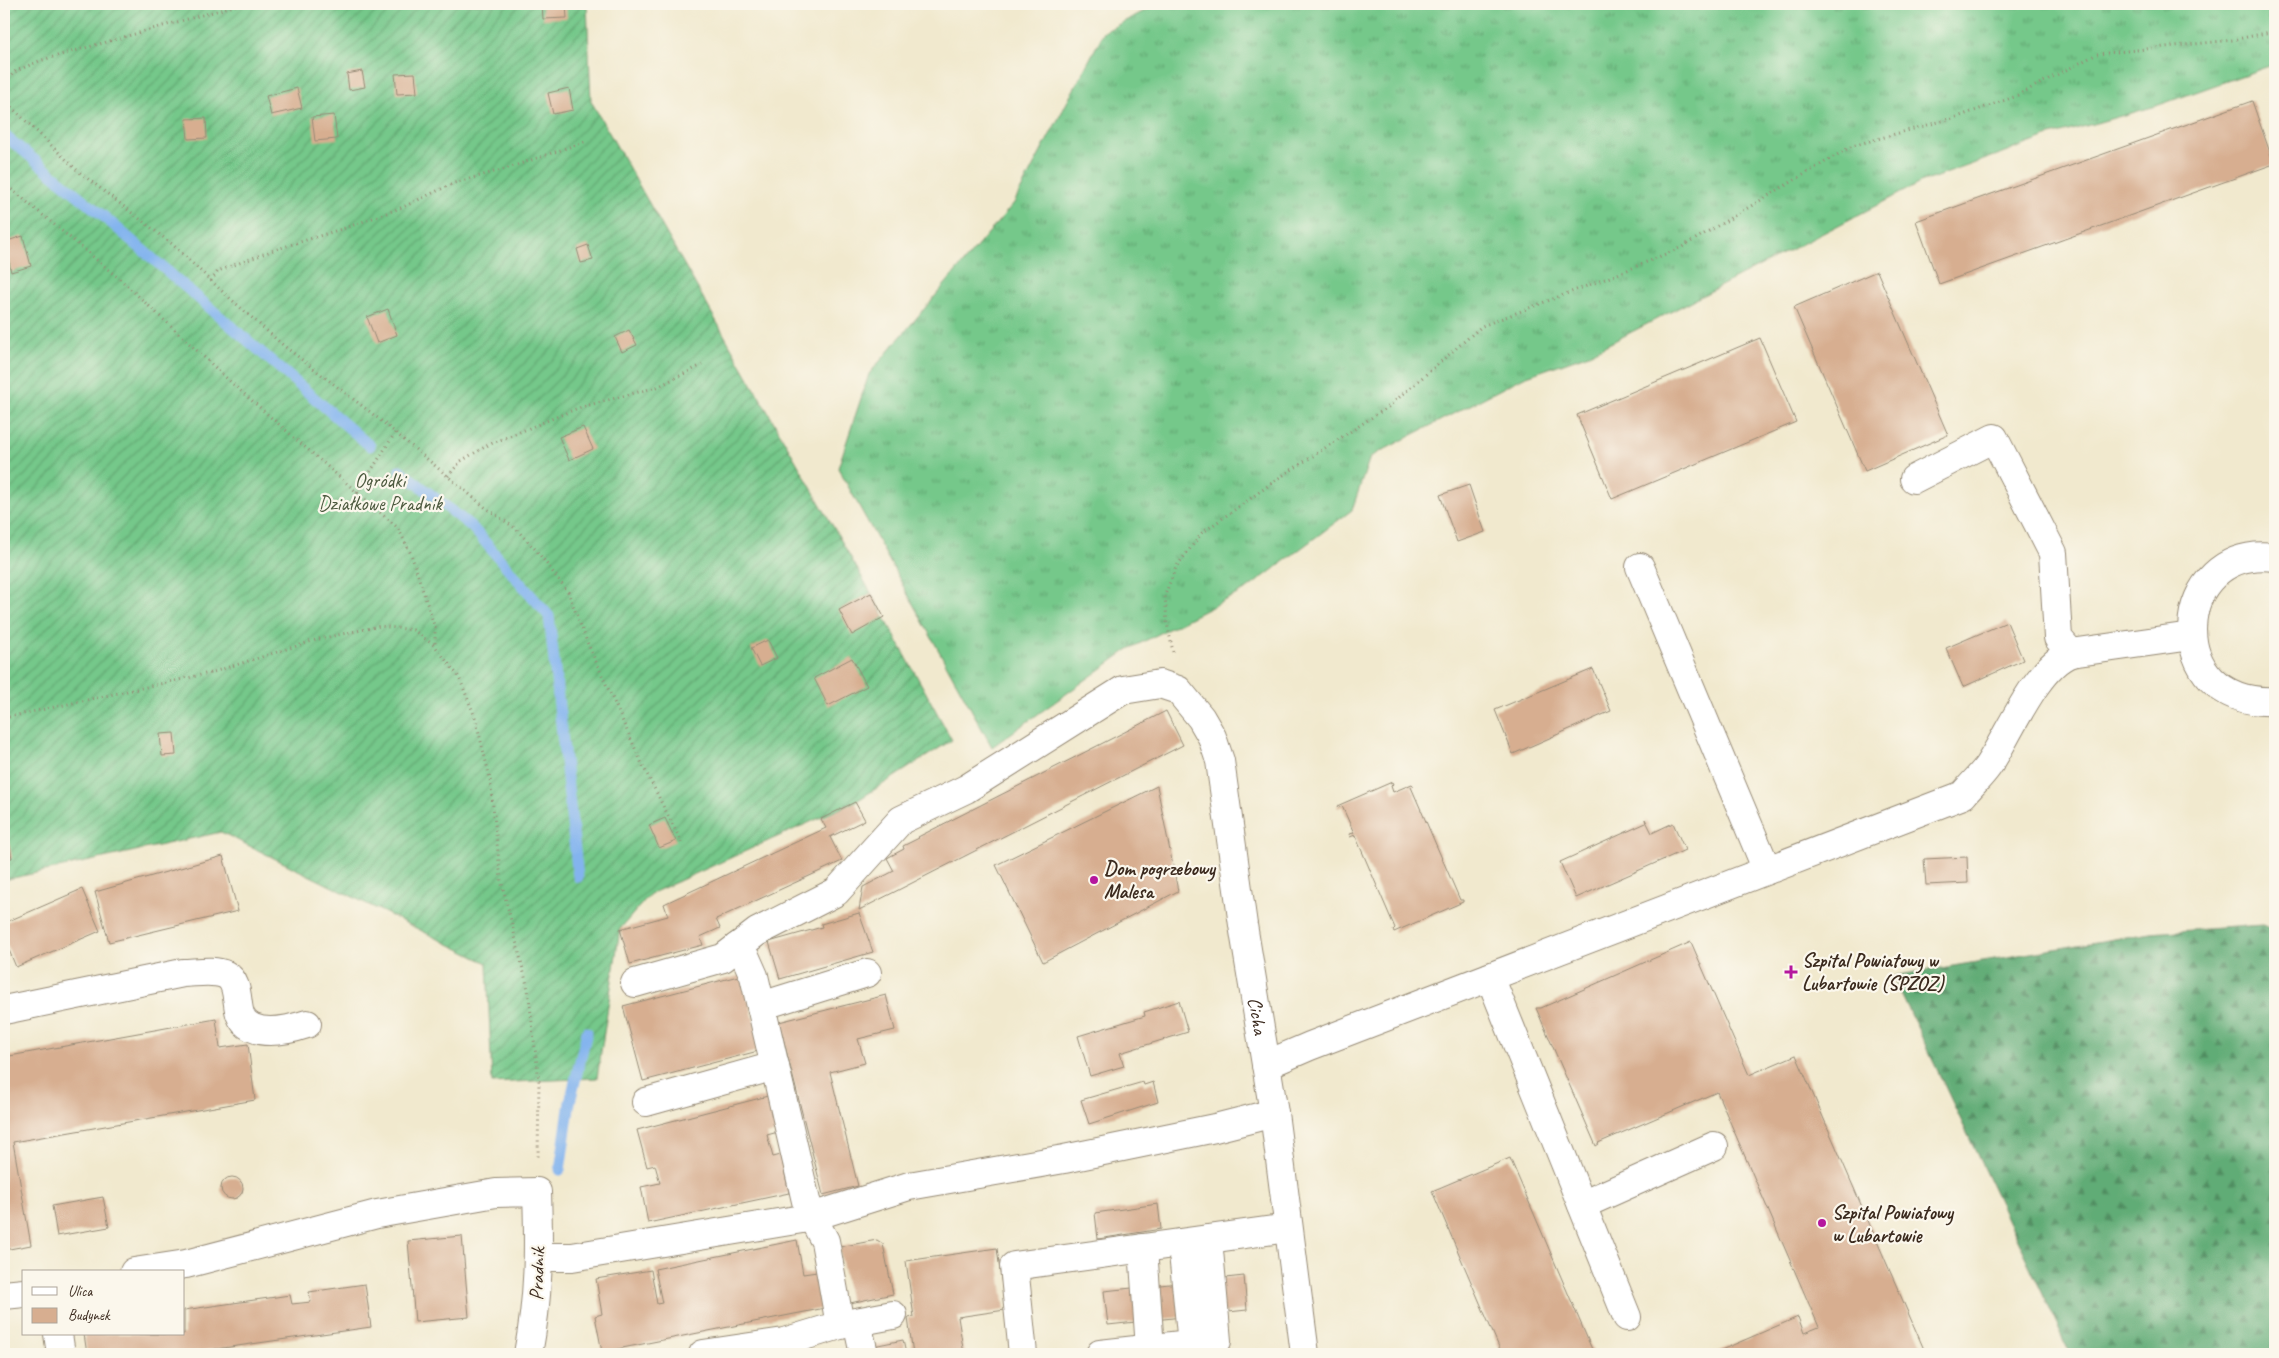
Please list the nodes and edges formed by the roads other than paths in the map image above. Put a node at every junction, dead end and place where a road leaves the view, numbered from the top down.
1 (1914, 479) dead end
2 (2275, 557) edge
3 (1640, 567) dead end
4 (2191, 636) junction
5 (2071, 653) junction
6 (2275, 701) edge
7 (1767, 870) junction
8 (737, 947) junction
9 (867, 973) dead end
10 (1490, 977) junction
11 (636, 983) dead end
12 (761, 1006) junction
13 (4, 1010) edge
14 (308, 1024) dead end
15 (1266, 1065) junction
16 (775, 1066) junction
17 (646, 1102) dead end
18 (1274, 1114) junction
19 (1714, 1146) dead end
20 (1582, 1205) junction
21 (812, 1217) junction
22 (1288, 1228) junction
23 (1195, 1241) junction
24 (1143, 1248) junction
25 (539, 1257) junction
26 (146, 1270) edge
27 (22, 1293) edge
28 (4, 1296) edge
29 (893, 1314) dead end
30 (1628, 1317) dead end
31 (848, 1324) junction
32 (58, 1336) edge
33 (1150, 1349) junction
34 (61, 1354) edge
35 (528, 1354) edge
36 (703, 1354) edge
37 (864, 1354) edge
38 (1023, 1354) edge
39 (1100, 1354) edge
40 (1305, 1354) edge

1 - 5 street
2 - 4 street
3 - 7 street
4 - 5 street
4 - 6 street
5 - 7 street
7 - 10 street
8 - 11 street
8 - 12 street
8 - 15 street, Cicha
9 - 12 street
10 - 15 street
10 - 20 street
12 - 16 street
13 - 14 street
15 - 18 street, Cicha
16 - 17 street
16 - 21 street
18 - 21 street
18 - 22 street, Cicha
19 - 20 street
20 - 30 street
21 - 25 street
21 - 31 street
22 - 23 street
22 - 40 street, Cicha
23 - 24 street
23 - 33 street
24 - 33 street
24 - 38 street
25 - 26 street, Pradnik
25 - 35 street, Pradnik
27 - 28 street
29 - 31 street
31 - 36 street
31 - 37 street
32 - 34 street
33 - 39 street

